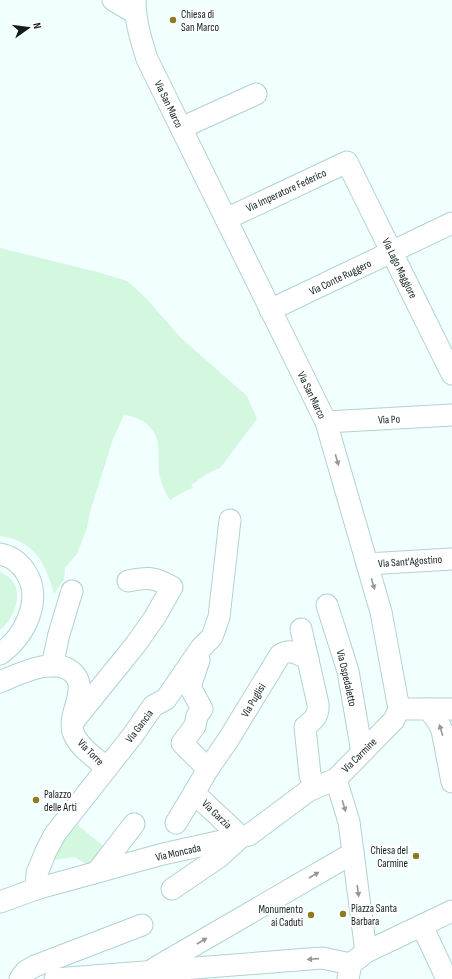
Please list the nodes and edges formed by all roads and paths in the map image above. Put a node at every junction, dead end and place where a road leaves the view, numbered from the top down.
1 (113, 0) edge
2 (135, 7) edge
3 (256, 94) dead end
4 (181, 128) junction
5 (347, 162) joint
6 (226, 219) junction
7 (452, 223) edge
8 (392, 252) junction
9 (270, 310) junction
10 (452, 374) edge
11 (452, 415) edge
12 (326, 422) junction
13 (230, 520) dead end
14 (0, 554) edge
15 (452, 558) edge
16 (367, 564) junction
17 (128, 581) dead end
18 (72, 591) dead end
19 (327, 605) dead end
20 (296, 626) dead end
21 (201, 648) junction
22 (0, 654) edge
23 (300, 655) junction
24 (52, 666) junction
25 (0, 682) edge
26 (399, 709) junction
27 (428, 709) junction
28 (452, 709) edge
29 (73, 722) junction
30 (362, 752) junction
31 (107, 768) junction
32 (208, 769) junction
33 (336, 778) junction
34 (452, 782) edge
35 (312, 789) junction
36 (194, 792) junction
37 (176, 823) dead end
38 (134, 824) dead end
39 (241, 837) junction
40 (353, 853) junction
41 (97, 872) junction
42 (36, 889) junction
43 (172, 889) dead end
44 (0, 902) edge
45 (452, 911) edge
46 (142, 925) dead end
47 (422, 926) junction
48 (355, 965) edge
49 (149, 971) junction
50 (446, 977) edge
51 (20, 979) edge
52 (55, 979) edge

1 - 2 street
2 - 4 street, Via San Marco
3 - 4 street
4 - 6 street, Via San Marco
5 - 6 street, Via Imperatore Federico
5 - 8 street, Via Lago Maggiore
6 - 9 street, Via San Marco
7 - 8 street, Via Conte Ruggero
8 - 9 street, Via Conte Ruggero
8 - 10 street, Via Lago Maggiore
9 - 12 street, Via San Marco
11 - 12 street, Via Po
12 -> 16 street, Via San Marco
13 - 21 street, Via Gancia
14 - 22 street
15 - 16 street, Via Sant'Agostino
16 -> 26 street, Via San Marco
17 - 29 street
18 - 24 street
19 - 30 street, Via Ospedaletto
20 - 23 street
21 - 31 street, Via Gancia
21 - 32 street
23 - 32 street, Via Puglisi
23 - 35 street
24 - 25 street, Via Torre
24 - 29 street, Via Torre
26 - 27 street
26 - 30 street, Via Carmine
27 - 28 street
34 -> 27 street
29 - 31 street, Via Torre
30 - 33 street, Via Carmine
31 - 42 street, Via Gancia
32 - 36 street, Via Garzia
33 - 35 street, Via Moncada
33 -> 40 street, Via Carmine
35 - 39 street, Via Moncada
36 - 37 street
36 - 39 street, Via Garzia
38 - 41 street
39 - 41 street, Via Moncada
39 - 43 street
40 -> 48 street, Via Carmine
49 -> 40 street
41 - 42 street, Via Moncada
42 - 44 street
45 - 47 street
46 - 51 street
47 - 48 street
47 - 50 street
48 -> 49 street
49 - 52 street

